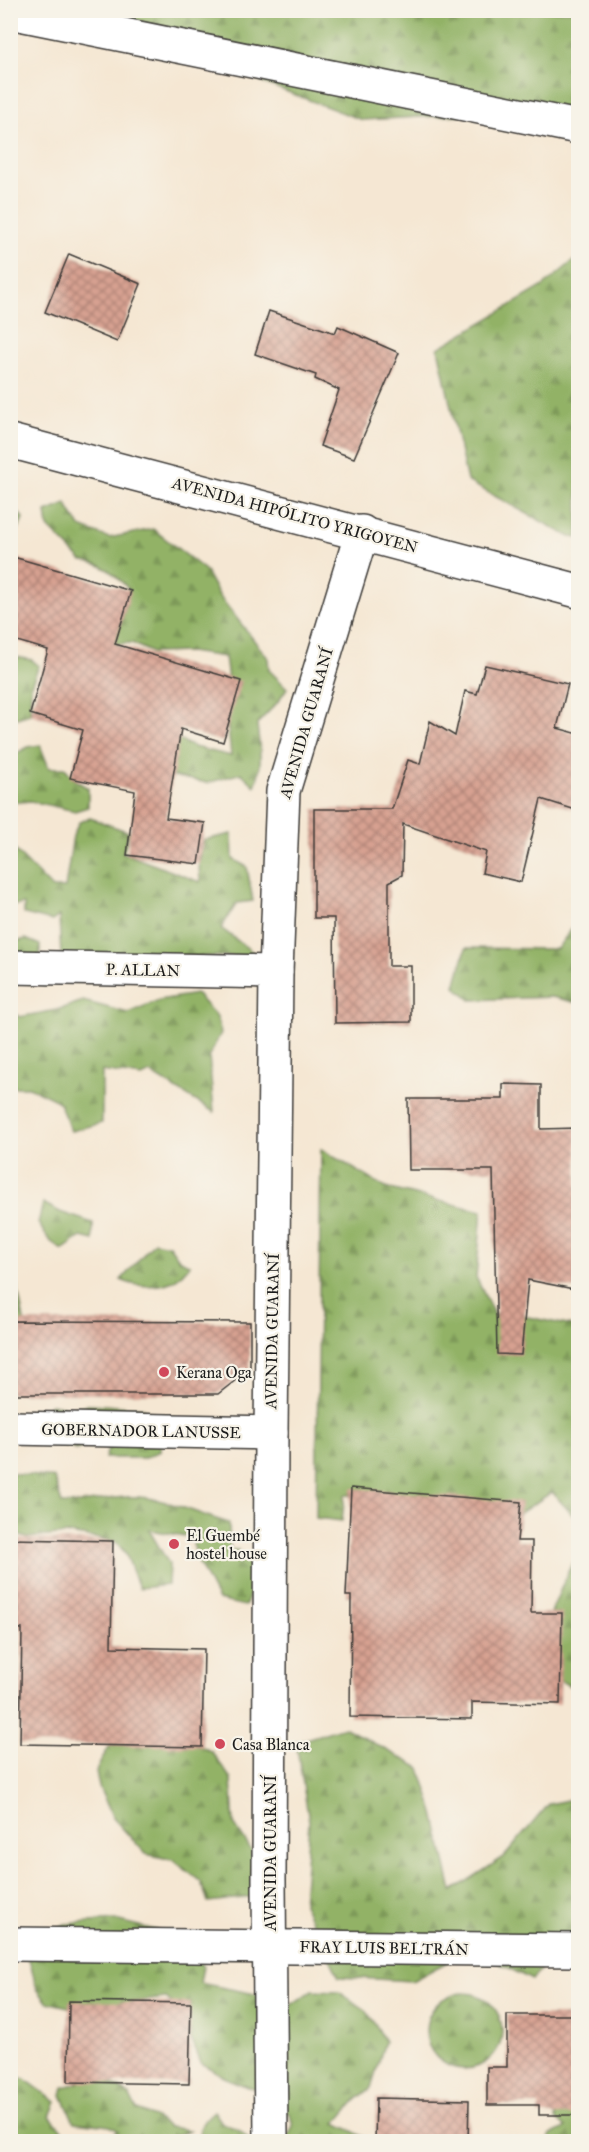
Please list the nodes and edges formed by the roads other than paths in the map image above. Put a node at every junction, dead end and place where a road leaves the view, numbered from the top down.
1 (10, 12) edge
2 (579, 127) edge
3 (10, 441) edge
4 (362, 532) junction
5 (579, 591) edge
6 (10, 967) edge
7 (276, 972) junction
8 (10, 1428) edge
9 (271, 1433) junction
10 (10, 1944) edge
11 (270, 1947) junction
12 (579, 1950) edge
13 (271, 2142) edge

1 - 2 main road
3 - 4 main road, AVENIDA HIPÓLITO YRIGOYEN
4 - 5 main road, AVENIDA HIPÓLITO YRIGOYEN
4 - 7 main road, AVENIDA GUARANÍ
6 - 7 main road, P. ALLAN
7 - 9 main road, AVENIDA GUARANÍ
8 - 9 main road, GOBERNADOR LANUSSE
9 - 11 main road, AVENIDA GUARANÍ
10 - 11 main road, FRAY LUIS BELTRÁN
11 - 12 main road, FRAY LUIS BELTRÁN
11 - 13 main road, AVENIDA GUARANÍ

